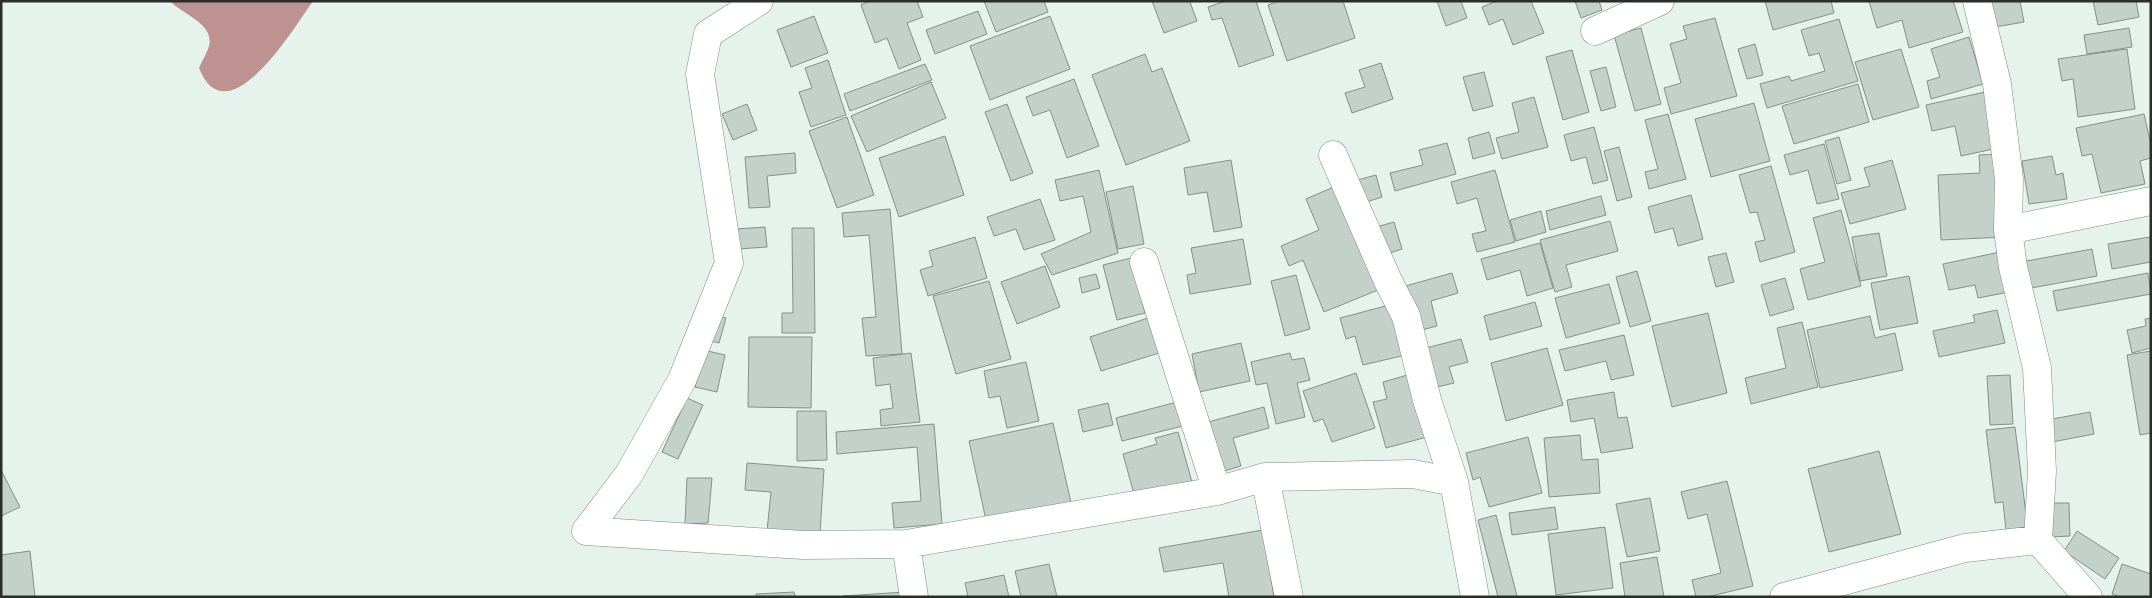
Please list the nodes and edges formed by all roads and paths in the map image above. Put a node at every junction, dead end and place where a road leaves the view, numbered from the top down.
1 (759, 1) edge
2 (1660, 1) edge
3 (1977, 1) edge
4 (1595, 31) dead end
5 (1333, 155) dead end
6 (2151, 201) edge
7 (2008, 230) junction
8 (1144, 262) dead end
9 (1265, 477) junction
10 (1454, 482) junction
11 (1217, 491) junction
12 (2038, 540) junction
13 (906, 544) junction
14 (1863, 587) edge
15 (914, 597) edge
16 (1289, 597) edge
17 (1475, 597) edge
18 (1784, 597) edge
19 (2088, 597) edge

1 - 13 street
2 - 4 street
3 - 7 street
5 - 10 street
6 - 7 street
7 - 12 street
8 - 11 street
9 - 10 street
9 - 11 street
9 - 16 street
10 - 17 street
11 - 13 street
12 - 14 street
12 - 19 street
13 - 15 street
14 - 18 street

